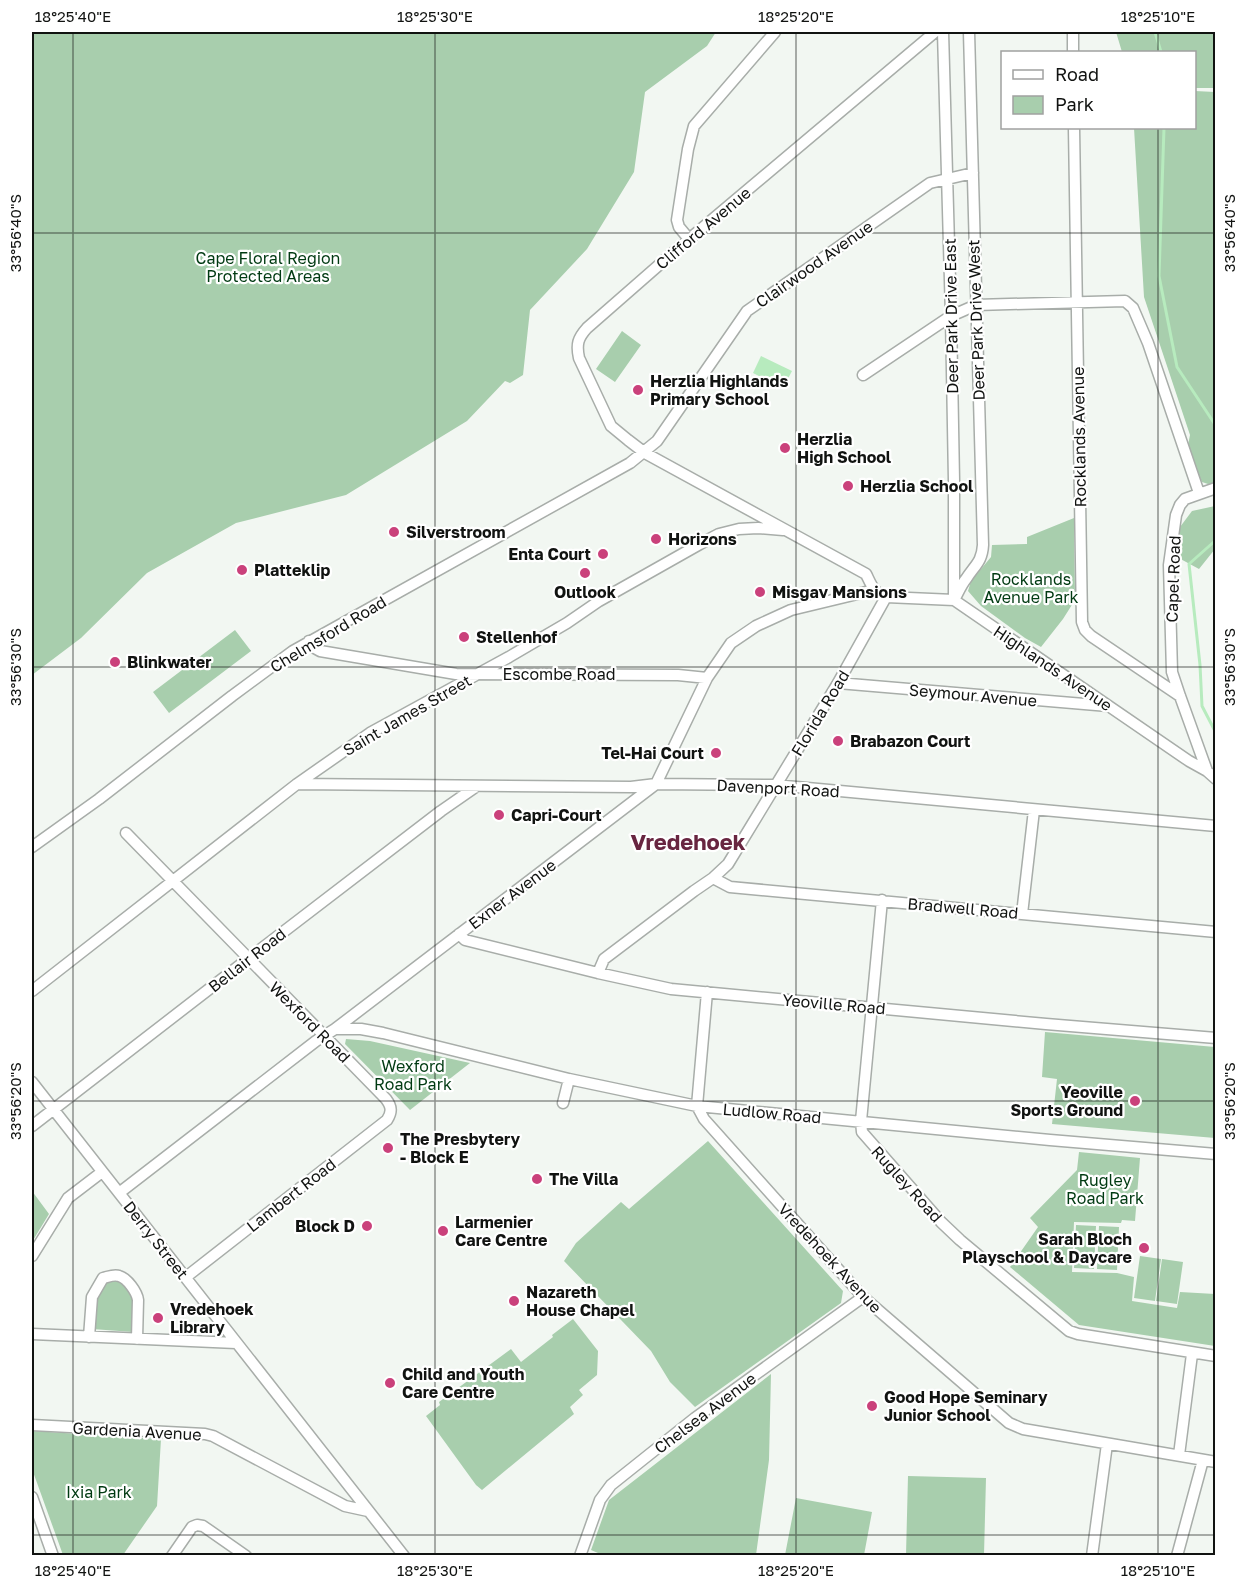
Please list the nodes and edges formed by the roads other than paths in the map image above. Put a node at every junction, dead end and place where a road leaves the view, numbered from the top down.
1 (775, 32) edge
2 (935, 32) edge
3 (943, 32) edge
4 (969, 32) edge
5 (1073, 32) edge
6 (1073, 51) edge
7 (1074, 129) edge
8 (973, 173) junction
9 (946, 179) junction
10 (690, 239) junction
11 (1077, 301) junction
12 (976, 304) junction
13 (951, 315) junction
14 (863, 375) dead end
15 (645, 453) junction
16 (1215, 488) edge
17 (1199, 493) junction
18 (789, 531) junction
19 (954, 560) junction
20 (980, 561) junction
21 (874, 590) junction
22 (886, 597) junction
23 (954, 600) junction
24 (309, 642) junction
25 (478, 674) junction
26 (707, 678) junction
27 (838, 683) junction
28 (1067, 687) junction
29 (1179, 696) junction
30 (1060, 702) junction
31 (1108, 706) junction
32 (322, 766) junction
33 (1208, 771) junction
34 (1215, 780) edge
35 (297, 784) junction
36 (656, 784) junction
37 (340, 785) junction
38 (775, 785) junction
39 (443, 786) junction
40 (477, 786) junction
41 (1034, 810) junction
42 (441, 811) junction
43 (1215, 826) edge
44 (126, 832) dead end
45 (32, 847) edge
46 (713, 878) junction
47 (173, 880) junction
48 (882, 900) junction
49 (1022, 914) junction
50 (1215, 932) edge
51 (459, 934) junction
52 (248, 959) junction
53 (598, 973) junction
54 (32, 991) edge
55 (707, 992) junction
56 (872, 1008) junction
57 (335, 1029) junction
58 (325, 1036) junction
59 (1215, 1038) edge
60 (569, 1078) junction
61 (32, 1082) edge
62 (563, 1103) dead end
63 (697, 1106) junction
64 (391, 1109) joint
65 (54, 1110) junction
66 (861, 1121) junction
67 (32, 1126) edge
68 (1215, 1154) edge
69 (102, 1172) junction
70 (119, 1193) junction
71 (32, 1256) edge
72 (186, 1277) junction
73 (863, 1297) junction
74 (32, 1334) edge
75 (89, 1337) junction
76 (137, 1339) junction
77 (236, 1343) junction
78 (1192, 1354) junction
79 (1215, 1356) edge
80 (32, 1425) edge
81 (1107, 1444) junction
82 (1179, 1455) junction
83 (1203, 1460) junction
84 (1215, 1462) edge
85 (32, 1497) edge
86 (368, 1511) junction
87 (48, 1554) edge
88 (172, 1556) edge
89 (246, 1556) edge
90 (404, 1556) edge
91 (580, 1556) edge
92 (1092, 1556) edge
93 (1177, 1556) edge

1 - 10 street
2 - 10 street, Clifford Avenue
3 - 9 street, Deer Park Drive East
4 - 8 street, Deer Park Drive West
5 - 6 street
7 - 11 street, Rocklands Avenue
8 - 9 street, Clairwood Avenue
8 - 12 street, Deer Park Drive West
9 - 13 street, Deer Park Drive East
9 - 15 street, Clairwood Avenue
10 - 15 street, Clifford Avenue
11 - 12 street
11 - 17 street
11 - 29 street, Rocklands Avenue
12 - 13 street
12 - 20 street, Deer Park Drive West
13 - 14 street
13 - 19 street, Deer Park Drive East
15 - 18 street
15 - 24 street, Chelmsford Road
16 - 17 street
17 - 29 street, Capel Road
18 - 21 street
18 - 25 street, Saint James Street
19 - 20 street
19 - 23 street, Deer Park Drive East
20 - 23 street
21 - 22 street
21 - 26 street, Exner Avenue
22 - 23 street
22 - 27 street, Florida Road
23 - 28 street, Highlands Avenue
24 - 25 street, Escombe Road
24 - 45 street, Chelmsford Road
25 - 26 street, Escombe Road
25 - 32 street, Saint James Street
26 - 36 street, Exner Avenue
27 - 30 street, Seymour Avenue
27 - 38 street, Florida Road
28 - 30 street
28 - 31 street, Highlands Avenue
29 - 33 street, Capel Road
30 - 31 street, Seymour Avenue
31 - 33 street, Highlands Avenue
32 - 35 street, Saint James Street
32 - 37 street
33 - 34 street
35 - 37 street, Davenport Road
35 - 47 street, Saint James Street
36 - 38 street, Davenport Road
36 - 40 street, Davenport Road
36 - 51 street, Exner Avenue
37 - 39 street, Davenport Road
38 - 41 street, Davenport Road
38 - 46 street, Florida Road
39 - 40 street, Davenport Road
39 - 42 street
40 - 42 street, Bellair Road
41 - 43 street, Davenport Road
41 - 49 street
42 - 52 street, Bellair Road
44 - 47 street, Wexford Road
46 - 48 street, Bradwell Road
46 - 53 street, Florida Road
47 - 52 street, Wexford Road
47 - 54 street, Saint James Street
48 - 49 street, Bradwell Road
48 - 56 street
49 - 50 street, Bradwell Road
51 - 53 street, Yeoville Road
51 - 57 street, Exner Avenue
52 - 58 street, Wexford Road
52 - 65 street, Bellair Road
53 - 55 street, Yeoville Road
55 - 56 street, Yeoville Road
55 - 63 street
56 - 59 street, Yeoville Road
56 - 66 street
57 - 58 street, Exner Avenue
57 - 60 street, Ludlow Road
58 - 64 street, Wexford Road
58 - 70 street, Exner Avenue
60 - 62 street
60 - 63 street, Ludlow Road
61 - 65 street, Derry Street
63 - 66 street, Ludlow Road
63 - 73 street, Vredehoek Avenue
64 - 72 street, Lambert Road
65 - 67 street, Bellair Road
65 - 69 street, Derry Street
66 - 68 street, Ludlow Road
66 - 78 street, Rugley Road
69 - 70 street, Derry Street
69 - 71 street
70 - 72 street, Derry Street
72 - 77 street, Derry Street
73 - 81 street, Vredehoek Avenue
73 - 91 street, Chelsea Avenue
74 - 75 street
75 - 76 street
75 - 76 street
76 - 77 street
77 - 86 street, Derry Street
78 - 79 street, Rugley Road
78 - 82 street
80 - 86 street, Gardenia Avenue
81 - 82 street, Vredehoek Avenue
81 - 92 street
82 - 83 street, Vredehoek Avenue
83 - 84 street, Vredehoek Avenue
83 - 93 street
85 - 87 street
86 - 90 street, Derry Street
88 - 89 street

